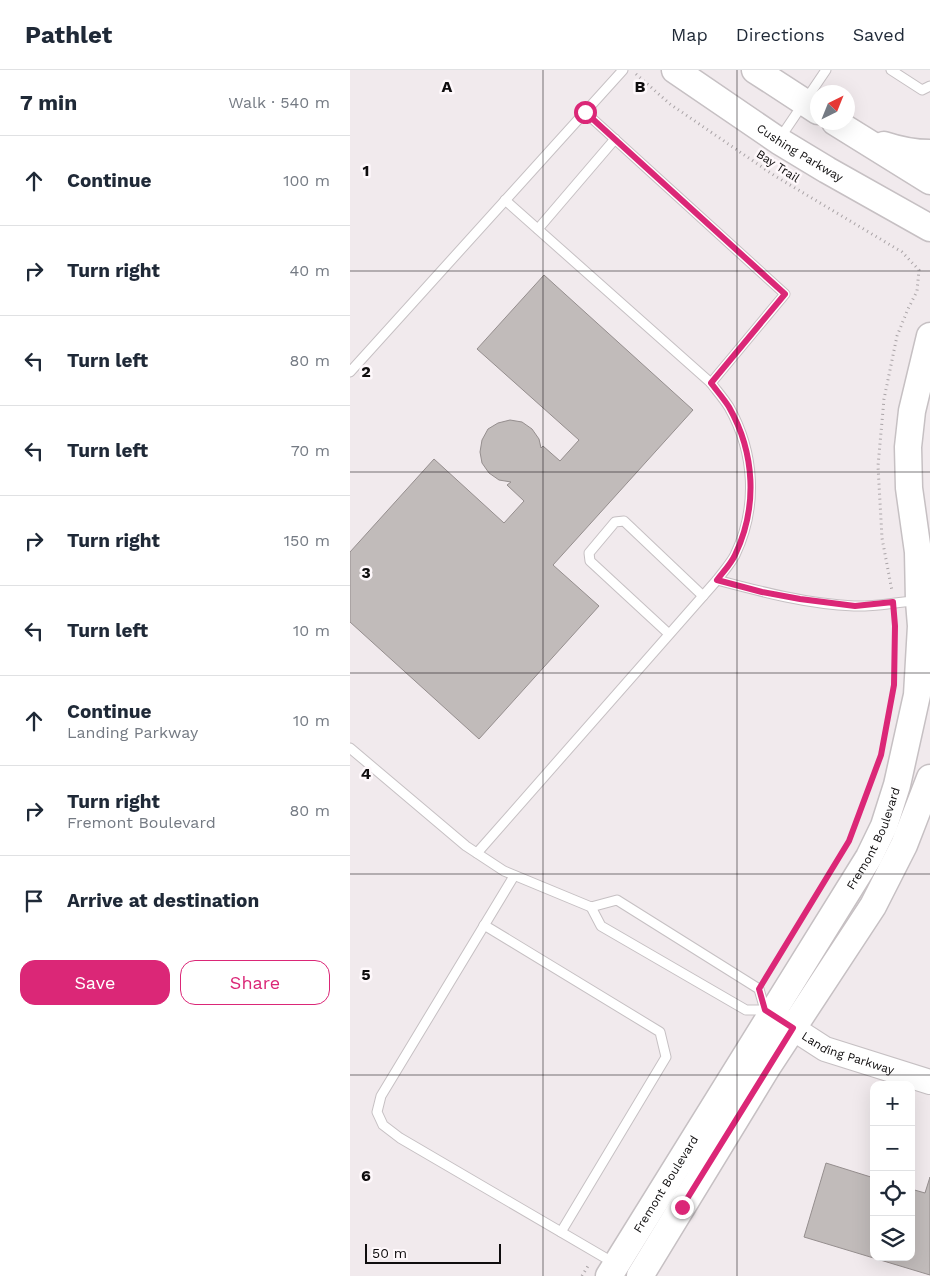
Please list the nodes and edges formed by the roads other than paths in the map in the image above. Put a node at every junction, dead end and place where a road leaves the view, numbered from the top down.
1 (623, 70) edge
2 (675, 70) edge
3 (755, 70) edge
4 (826, 70) edge
5 (891, 70) edge
6 (820, 85) edge
7 (930, 86) edge
8 (810, 106) edge
9 (810, 108) edge
10 (585, 112) junction
11 (847, 130) edge
12 (851, 130) edge
13 (615, 139) junction
14 (779, 140) junction
15 (930, 153) edge
16 (930, 181) edge
17 (505, 200) junction
18 (930, 228) edge
19 (538, 229) junction
20 (930, 336) edge
21 (350, 372) edge
22 (711, 383) junction
23 (924, 563) edge
24 (717, 580) junction
25 (703, 596) junction
26 (906, 602) junction
27 (669, 634) junction
28 (918, 664) junction
29 (930, 717) edge
30 (350, 748) edge
31 (930, 778) edge
32 (477, 853) junction
33 (514, 876) junction
34 (591, 907) junction
35 (484, 925) junction
36 (768, 1012) junction
37 (793, 1028) junction
38 (930, 1082) edge
39 (561, 1232) junction
40 (607, 1265) edge
41 (640, 1276) edge

1 - 10 lane
2 - 14 main road, Cushing Parkway
3 - 8 main road
4 - 6 lane
5 - 7 lane
9 - 14 lane
10 - 13 lane
10 - 17 lane
11 - 16 main road
12 - 15 main road
13 - 19 lane
13 - 22 lane
14 - 18 main road, Cushing Parkway
17 - 19 lane
17 - 21 lane
19 - 22 lane
20 - 23 main road, Fremont Boulevard
22 - 24 lane
23 - 26 main road, Fremont Boulevard
24 - 25 lane
24 - 26 lane
25 - 27 lane
25 - 27 lane
26 - 28 main road, Fremont Boulevard
27 - 32 lane
28 - 29 main road
28 - 36 main road, Fremont Boulevard
30 - 32 lane
31 - 37 main road, Fremont Boulevard
32 - 33 lane
33 - 34 lane
33 - 35 lane
34 - 36 lane
34 - 36 lane
35 - 39 lane
35 - 39 lane
36 - 37 street, Landing Parkway
36 - 40 main road, Fremont Boulevard
37 - 38 street, Landing Parkway
37 - 41 main road, Fremont Boulevard
39 - 40 lane

